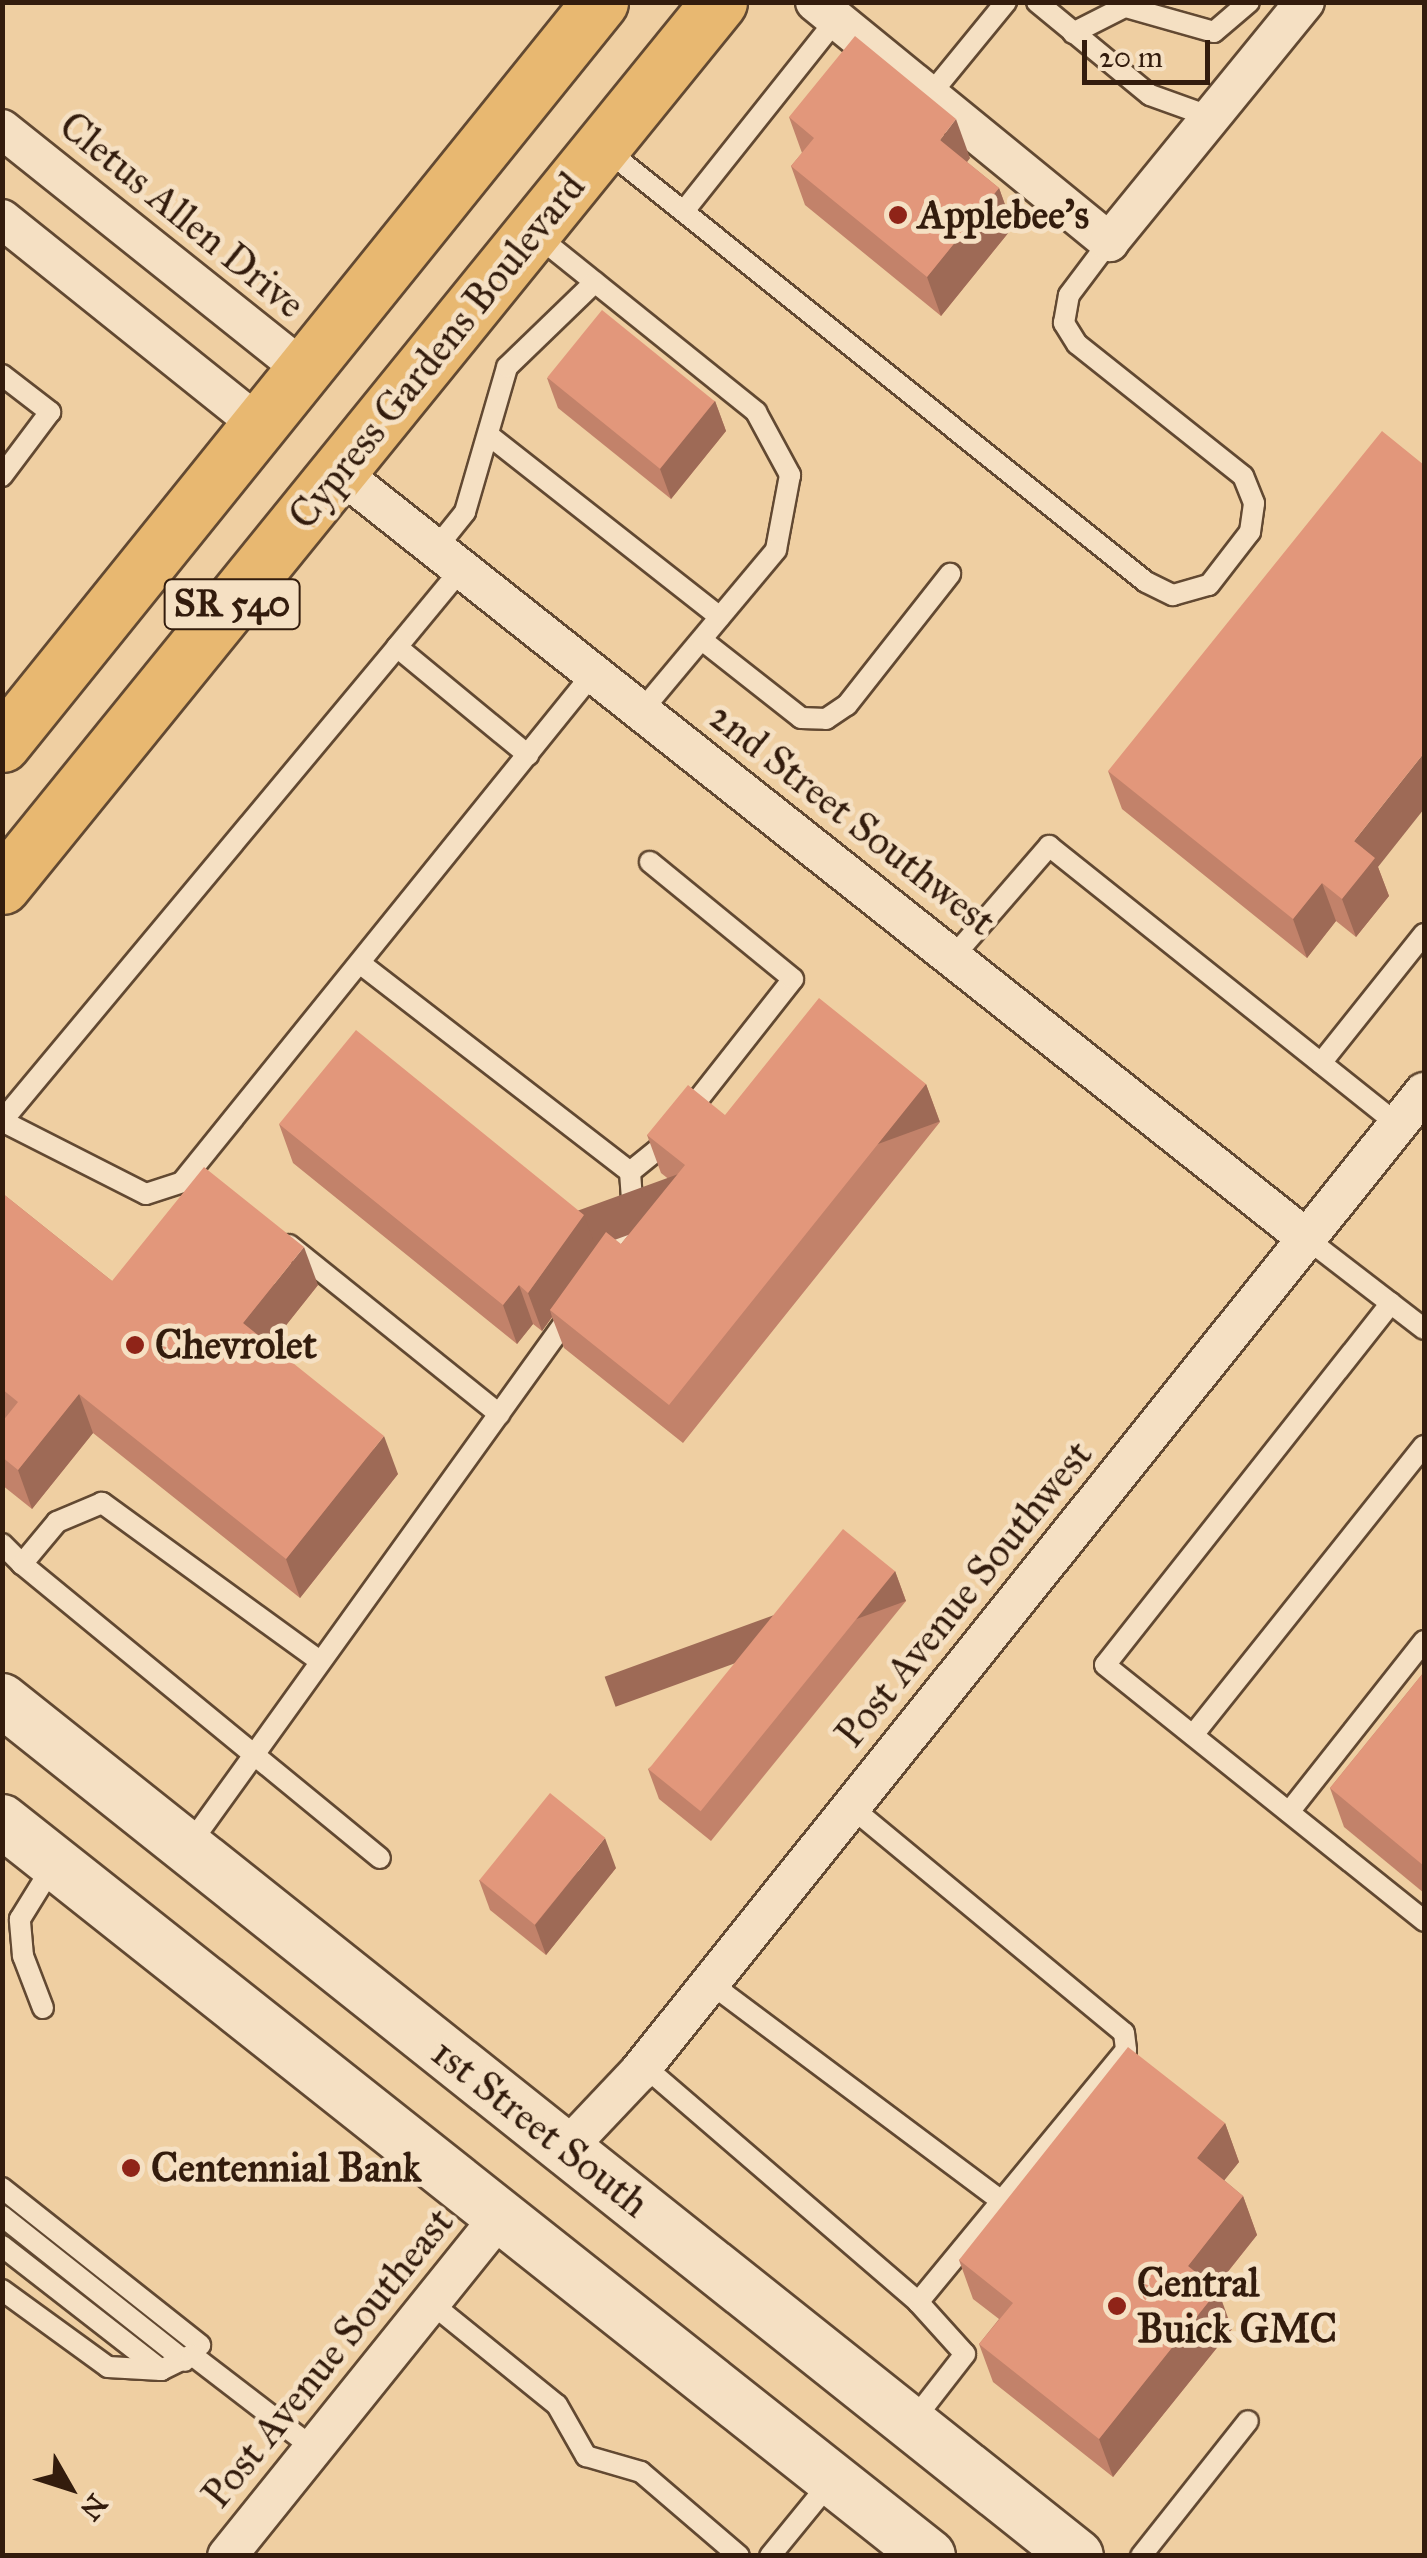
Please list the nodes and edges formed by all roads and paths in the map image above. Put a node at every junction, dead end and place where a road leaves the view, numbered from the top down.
1 (600, 2) edge
2 (719, 2) edge
3 (1006, 2) edge
4 (1037, 2) edge
5 (1249, 2) edge
6 (1305, 2) edge
7 (1132, 5) edge
8 (825, 11) edge
9 (1074, 33) junction
10 (929, 96) junction
11 (1211, 117) junction
12 (2, 129) edge
13 (603, 146) junction
14 (684, 211) junction
15 (2, 219) edge
16 (533, 232) junction
17 (1108, 242) junction
18 (595, 282) junction
19 (304, 371) junction
20 (2, 375) edge
21 (260, 426) junction
22 (491, 437) junction
23 (339, 472) junction
24 (2, 476) edge
25 (450, 557) junction
26 (950, 574) dead end
27 (720, 617) junction
28 (702, 640) junction
29 (397, 647) junction
30 (594, 672) junction
31 (642, 710) junction
32 (2, 744) edge
33 (528, 755) junction
34 (650, 862) dead end
35 (2, 886) edge
36 (1424, 934) edge
37 (953, 957) junction
38 (361, 964) junction
39 (1321, 1063) junction
40 (1424, 1092) edge
41 (2, 1121) edge
42 (1398, 1125) junction
43 (630, 1172) junction
44 (271, 1230) edge
45 (1306, 1238) junction
46 (1391, 1303) junction
47 (1424, 1329) edge
48 (499, 1414) junction
49 (1424, 1446) edge
50 (2, 1544) edge
51 (22, 1564) junction
52 (1424, 1641) edge
53 (317, 1659) junction
54 (2, 1700) edge
55 (1192, 1736) junction
56 (254, 1754) junction
57 (851, 1807) junction
58 (1288, 1812) junction
59 (2, 1821) edge
60 (188, 1848) junction
61 (380, 1858) dead end
62 (56, 1862) junction
63 (1424, 1921) edge
64 (710, 1983) junction
65 (43, 2008) dead end
66 (644, 2066) junction
67 (568, 2148) junction
68 (2, 2188) edge
69 (1000, 2201) junction
70 (2, 2216) edge
71 (500, 2216) junction
72 (2, 2246) edge
73 (2, 2290) edge
74 (918, 2302) junction
75 (430, 2303) junction
76 (192, 2354) junction
77 (161, 2370) junction
78 (1248, 2421) dead end
79 (912, 2422) junction
80 (313, 2448) junction
81 (833, 2479) junction
82 (227, 2556) edge
83 (740, 2556) edge
84 (770, 2556) edge
85 (929, 2556) edge
86 (1077, 2556) edge
87 (1141, 2556) edge

1 - 19 main road, SR 540
2 - 13 main road, Cypress Gardens Boulevard / SR 540
3 - 10 lane
4 - 9 lane
5 - 7 lane
6 - 11 street
7 - 9 lane
8 - 10 street
8 - 14 lane
9 - 11 lane
10 - 17 street
11 - 17 street
12 - 19 street, Cletus Allen Drive
13 - 14 lane
13 - 16 main road, Cypress Gardens Boulevard / SR 540
14 - 17 lane
15 - 21 street
16 - 18 lane
16 - 23 main road, Cypress Gardens Boulevard / SR 540
18 - 22 lane
18 - 27 lane
19 - 21 main road, SR 540
20 - 24 lane
21 - 32 main road, SR 540
22 - 25 lane
22 - 27 lane
23 - 25 street, 2nd Street Southwest
23 - 35 main road, Cypress Gardens Boulevard / SR 540
25 - 29 lane
25 - 30 street, 2nd Street Southwest
26 - 28 lane
27 - 28 lane
28 - 31 lane
29 - 33 lane
29 - 41 lane
30 - 31 street, 2nd Street Southwest
30 - 33 lane
31 - 37 street, 2nd Street Southwest
33 - 38 lane
34 - 43 lane
36 - 39 lane
37 - 39 lane
37 - 45 street, 2nd Street Southwest
38 - 41 lane
38 - 43 lane
39 - 42 lane
40 - 42 street, Post Avenue Southwest
42 - 45 street, Post Avenue Southwest
43 - 48 lane
44 - 48 lane
45 - 46 lane
45 - 57 street, Post Avenue Southwest
46 - 47 lane
46 - 55 lane
48 - 53 lane
49 - 55 lane
50 - 51 lane
51 - 53 lane
51 - 56 lane
52 - 58 lane
53 - 56 lane
54 - 60 main road, 1st Street South
55 - 58 lane
56 - 60 lane
56 - 61 lane
57 - 64 street, Post Avenue Southwest
57 - 69 lane
58 - 63 lane
59 - 62 main road
60 - 67 main road, 1st Street South
62 - 65 lane
62 - 71 main road
64 - 66 street, Post Avenue Southwest
64 - 69 lane
66 - 67 street, Post Avenue Southwest
66 - 74 lane
67 - 79 main road, 1st Street South
68 - 76 lane
69 - 74 lane
70 - 76 lane
71 - 75 street, Post Avenue Southeast
71 - 81 main road
72 - 77 lane
73 - 77 lane
74 - 79 lane
75 - 80 street, Post Avenue Southeast
75 - 83 lane
76 - 77 lane
76 - 80 lane
78 - 87 lane
79 - 86 main road, 1st Street South
80 - 82 street, Post Avenue Southeast
81 - 84 lane
81 - 85 main road

